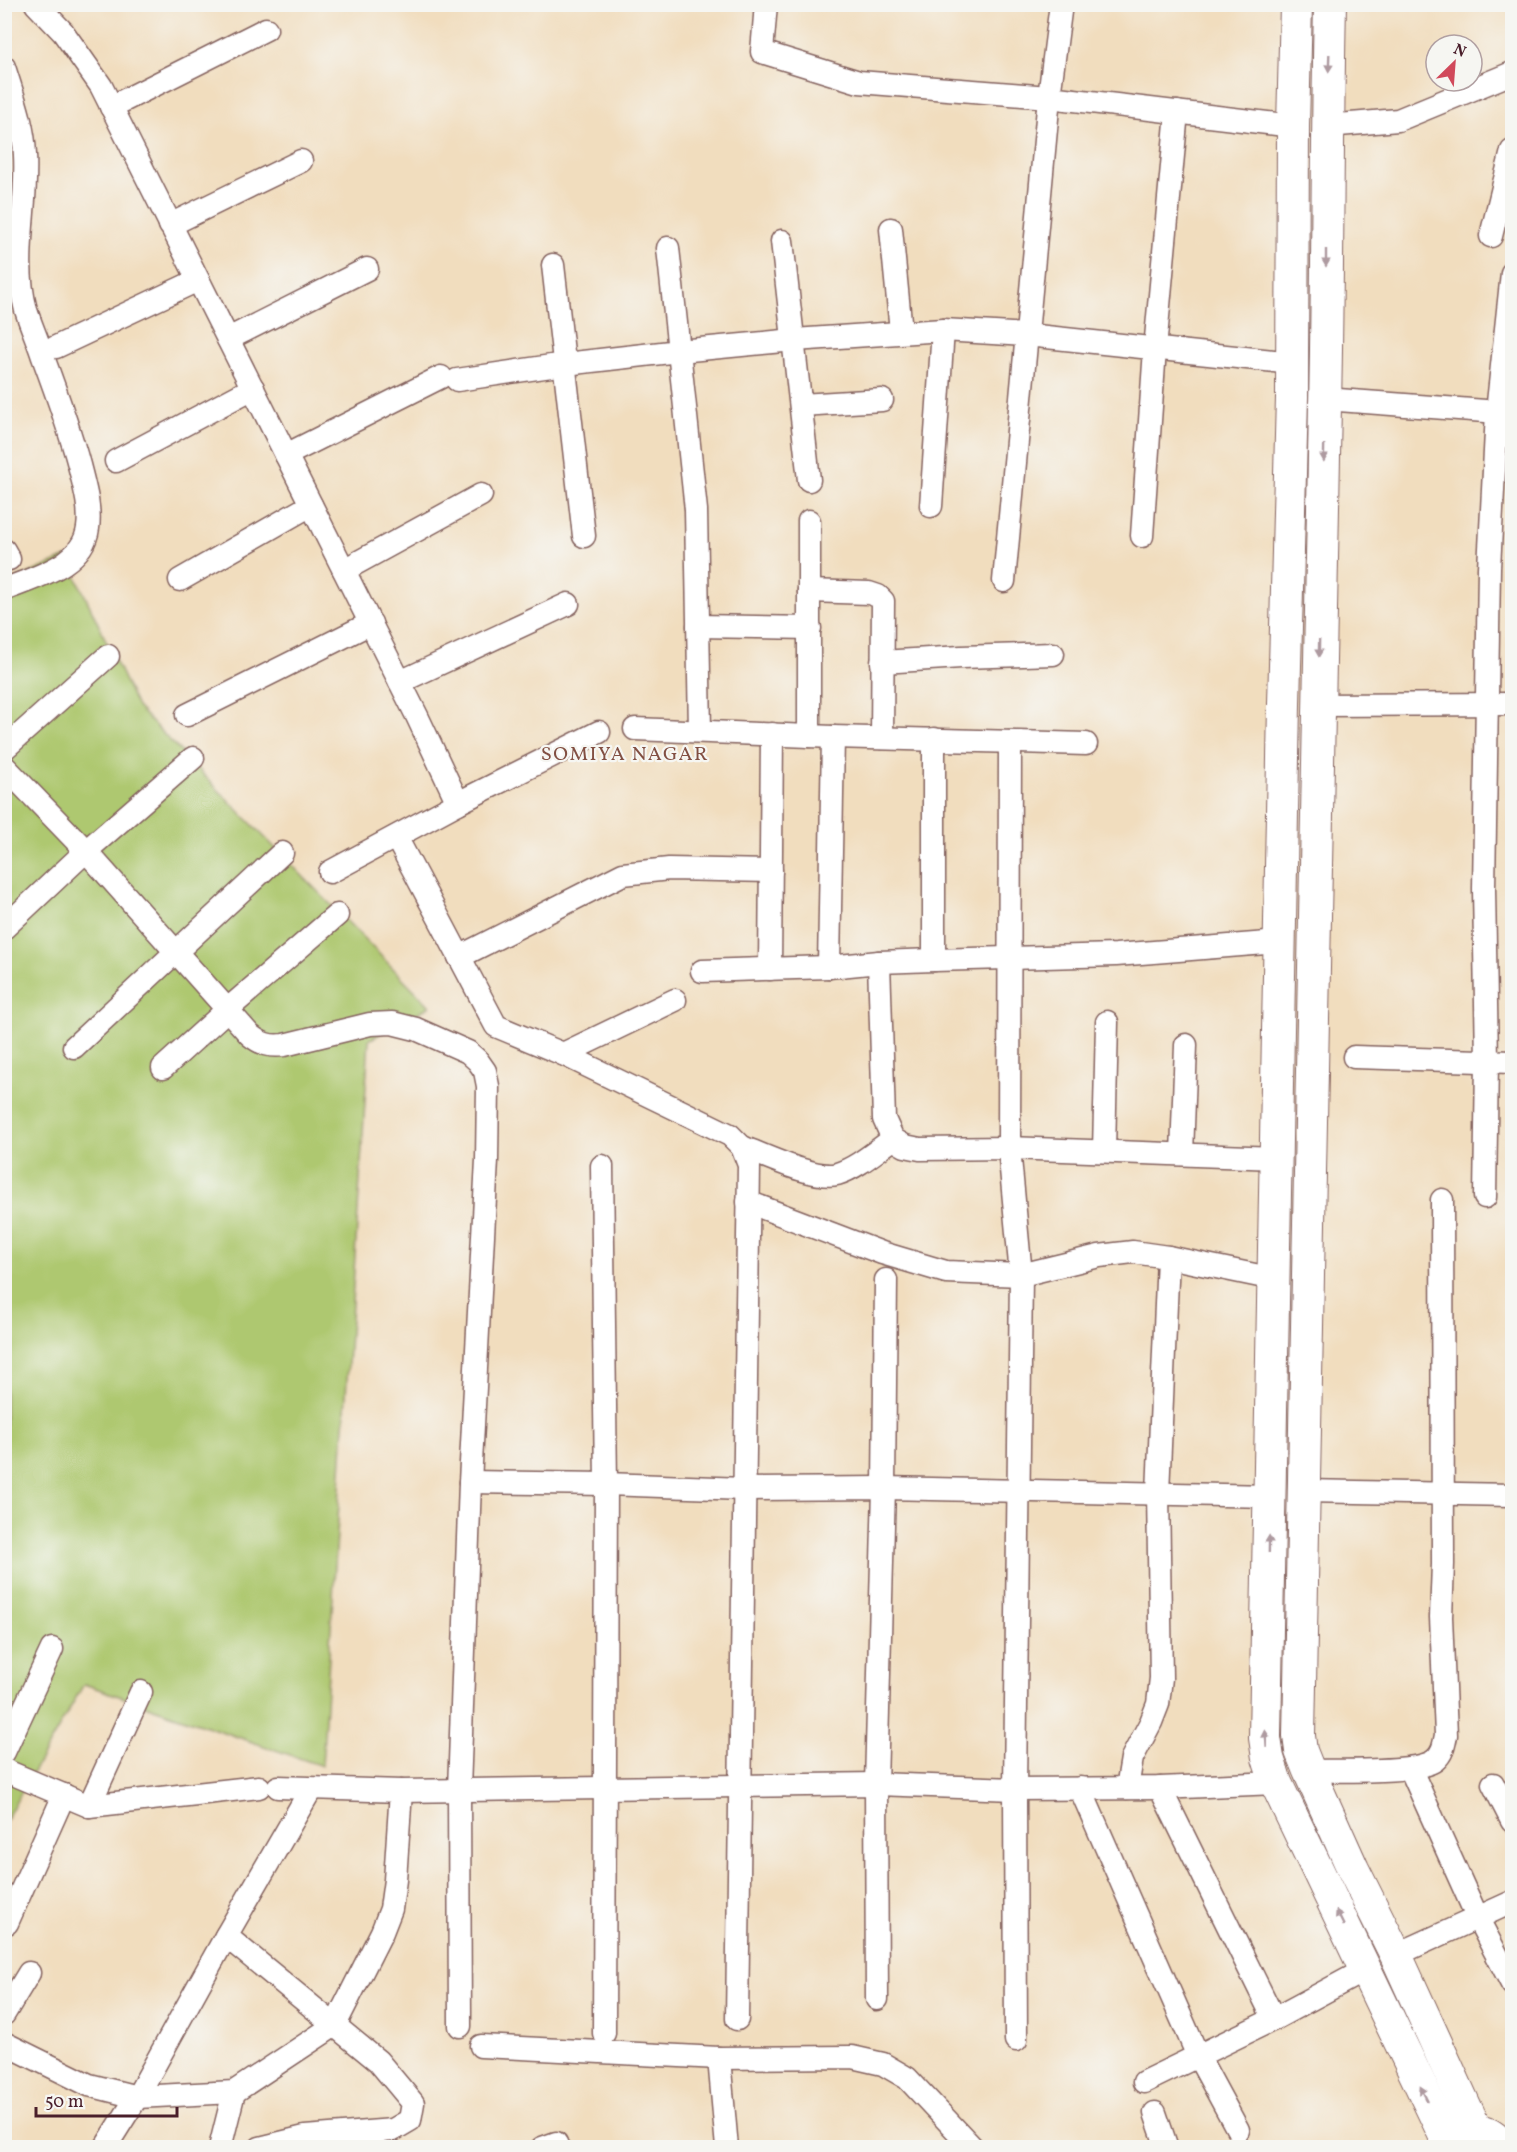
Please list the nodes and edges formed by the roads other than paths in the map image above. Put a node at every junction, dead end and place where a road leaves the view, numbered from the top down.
1 (36, 4) edge
2 (766, 4) edge
3 (1060, 4) edge
4 (1296, 4) edge
5 (1330, 4) edge
6 (266, 29) dead end
7 (4, 67) edge
8 (1512, 72) edge
9 (1049, 98) junction
10 (111, 107) junction
11 (1177, 112) junction
12 (1293, 126) junction
13 (1327, 126) junction
14 (1512, 151) edge
15 (301, 161) dead end
16 (170, 225) junction
17 (891, 229) dead end
18 (1491, 236) dead end
19 (782, 242) dead end
20 (668, 248) dead end
21 (553, 265) dead end
22 (367, 270) dead end
23 (1512, 273) edge
24 (198, 280) junction
25 (943, 330) junction
26 (901, 332) junction
27 (1027, 335) junction
28 (228, 339) junction
29 (794, 340) junction
30 (56, 347) dead end
31 (1155, 349) junction
32 (679, 351) junction
33 (1293, 363) junction
34 (565, 364) junction
35 (253, 388) junction
36 (1325, 399) junction
37 (882, 400) dead end
38 (801, 405) junction
39 (1505, 413) edge
40 (286, 455) junction
41 (116, 461) dead end
42 (809, 480) dead end
43 (481, 495) dead end
44 (311, 505) junction
45 (931, 506) dead end
46 (809, 520) dead end
47 (584, 536) dead end
48 (1142, 536) dead end
49 (344, 570) junction
50 (180, 580) dead end
51 (1004, 581) dead end
52 (4, 590) edge
53 (809, 591) junction
54 (568, 604) dead end
55 (371, 623) junction
56 (698, 626) junction
57 (810, 628) junction
58 (1053, 654) dead end
59 (108, 656) dead end
60 (882, 662) junction
61 (400, 682) junction
62 (1488, 704) junction
63 (1512, 704) edge
64 (1318, 705) junction
65 (187, 715) dead end
66 (635, 729) dead end
67 (700, 731) junction
68 (599, 732) dead end
69 (772, 734) junction
70 (809, 736) junction
71 (833, 737) junction
72 (882, 738) junction
73 (934, 740) junction
74 (1010, 741) junction
75 (1086, 744) dead end
76 (4, 750) edge
77 (193, 758) dead end
78 (4, 766) edge
79 (458, 803) junction
80 (396, 837) junction
81 (86, 851) junction
82 (282, 854) dead end
83 (771, 871) junction
84 (330, 872) dead end
85 (337, 915) dead end
86 (4, 928) edge
87 (1280, 942) junction
88 (176, 952) junction
89 (459, 957) junction
90 (1009, 959) junction
91 (934, 960) junction
92 (879, 962) junction
93 (829, 967) junction
94 (770, 969) junction
95 (702, 971) dead end
96 (675, 1000) dead end
97 (228, 1009) junction
98 (1107, 1023) dead end
99 (1186, 1045) dead end
100 (74, 1047) dead end
101 (563, 1054) junction
102 (1354, 1057) dead end
103 (1487, 1060) junction
104 (1512, 1062) edge
105 (163, 1068) dead end
106 (893, 1140) junction
107 (742, 1147) junction
108 (1009, 1148) junction
109 (1104, 1151) junction
110 (1182, 1154) junction
111 (1276, 1158) junction
112 (602, 1166) dead end
113 (1485, 1197) dead end
114 (1442, 1200) dead end
115 (748, 1202) junction
116 (1167, 1257) junction
117 (1021, 1275) junction
118 (1274, 1279) junction
119 (886, 1280) dead end
120 (470, 1482) junction
121 (606, 1484) junction
122 (884, 1488) junction
123 (744, 1489) junction
124 (1018, 1490) junction
125 (1304, 1491) junction
126 (1158, 1493) junction
127 (1443, 1494) junction
128 (1512, 1495) edge
129 (1270, 1496) junction
130 (52, 1649) dead end
131 (141, 1692) dead end
132 (4, 1752) edge
133 (1410, 1768) junction
134 (4, 1770) edge
135 (1309, 1771) junction
136 (1276, 1783) junction
137 (876, 1784) junction
138 (1493, 1785) dead end
139 (740, 1786) junction
140 (606, 1788) junction
141 (1080, 1788) junction
142 (1127, 1788) junction
143 (1160, 1788) junction
144 (311, 1789) junction
145 (1015, 1789) junction
146 (459, 1790) junction
147 (401, 1791) junction
148 (64, 1796) junction
149 (89, 1806) junction
150 (1512, 1821) edge
151 (1512, 1902) edge
152 (1478, 1919) junction
153 (7, 1923) dead end
154 (226, 1936) junction
155 (1396, 1955) junction
156 (1365, 1970) junction
157 (29, 1972) dead end
158 (1512, 1984) edge
159 (877, 1999) dead end
160 (4, 2014) edge
161 (737, 2019) dead end
162 (1274, 2019) junction
163 (335, 2025) junction
164 (460, 2026) dead end
165 (604, 2033) dead end
166 (1016, 2040) dead end
167 (4, 2043) edge
168 (481, 2046) dead end
169 (1198, 2056) junction
170 (719, 2058) junction
171 (1144, 2082) dead end
172 (234, 2092) junction
173 (137, 2097) junction
174 (1155, 2113) dead end
175 (1238, 2130) dead end
176 (1464, 2139) edge
177 (342, 2141) edge
178 (1512, 2145) edge
179 (105, 2148) edge
180 (220, 2148) edge
181 (260, 2148) edge
182 (542, 2148) edge
183 (558, 2148) edge
184 (727, 2148) edge
185 (973, 2148) edge
186 (1167, 2148) edge
187 (1447, 2148) edge
188 (1504, 2148) edge

1 - 10 street
2 - 9 street
3 - 9 street
4 - 12 main road
5 -> 13 main road
6 - 10 street
7 - 52 street
8 - 13 street
9 - 11 street
9 - 27 street
10 - 16 street
11 - 12 street
11 - 31 street
12 - 33 main road
13 -> 36 main road
14 - 18 street
15 - 16 street
16 - 24 street
17 - 26 street
19 - 29 street
20 - 32 street
21 - 34 street
22 - 28 street
23 - 39 street
24 - 28 street
24 - 30 street
25 - 26 street
25 - 27 street
25 - 45 street
26 - 29 street
27 - 31 street
27 - 51 street
28 - 35 street
29 - 32 street
29 - 38 street
31 - 33 street
31 - 48 street
32 - 34 street
32 - 56 street
33 - 87 main road
34 - 40 street
34 - 47 street
35 - 40 street
35 - 41 street
36 - 39 street
36 -> 64 main road
37 - 38 street
38 - 42 street
39 - 62 street
40 - 44 street
43 - 49 street
44 - 49 street
44 - 50 street
46 - 53 street
49 - 55 street
53 - 57 street
53 - 60 street
54 - 61 street
55 - 61 street
55 - 65 street
56 - 57 street
56 - 67 street
57 - 70 street
58 - 60 street
59 - 76 street
60 - 72 street
61 - 79 street
62 - 63 street
62 - 64 street
62 - 103 street
64 - 125 main road
66 - 67 street
67 - 69 street
68 - 79 street
69 - 70 street
69 - 83 street
70 - 71 street
71 - 72 street
71 - 93 street
72 - 73 street
73 - 74 street
73 - 91 street
74 - 75 street
74 - 90 street
77 - 81 street
78 - 81 street
79 - 80 street
80 - 84 street
80 - 89 street
81 - 86 street
81 - 88 street
82 - 88 street
83 - 89 street
83 - 94 street
85 - 97 street
87 - 90 street
87 - 111 main road
88 - 97 street
88 - 100 street
89 - 101 street
90 - 91 street
90 - 108 street
91 - 92 street
92 - 93 street
92 - 106 street
93 - 94 street
94 - 95 street
96 - 101 street
97 - 105 street
97 - 120 street
98 - 109 street
99 - 110 street
101 - 107 street
102 - 103 street
103 - 104 street
103 - 113 street
106 - 107 street
106 - 108 street
107 - 115 street
108 - 109 street
108 - 117 street
109 - 110 street
110 - 111 street
111 - 118 main road
112 - 121 street
114 - 127 street
115 - 117 street
115 - 123 street
116 - 117 street
116 - 118 street
116 - 126 street
117 - 124 street
118 - 129 main road
119 - 122 street
120 - 121 street
120 - 146 street
121 - 123 street
121 - 140 street
122 - 123 street
122 - 124 street
122 - 137 street
123 - 139 street
124 - 126 street
124 - 145 street
125 - 127 street
125 - 135 main road
126 - 129 street
126 - 142 street
127 - 128 street
127 - 133 street
136 -> 129 main road
130 - 132 street
131 - 149 street
133 - 135 street
133 - 152 street
134 - 148 street
135 - 155 main road
136 - 143 street
156 -> 136 main road
137 - 139 street
137 - 145 street
137 - 159 street
138 - 150 street
139 - 140 street
139 - 161 street
140 - 146 street
140 - 165 street
141 - 142 street
141 - 145 street
141 - 169 street
142 - 143 street
143 - 162 street
144 - 147 street
144 - 149 street
144 - 154 street
145 - 166 street
146 - 147 street
146 - 164 street
147 - 163 street
148 - 149 street
148 - 153 street
151 - 152 street
152 - 155 street
152 - 158 street
154 - 163 street
154 - 173 street
155 - 176 main road
156 - 162 street
187 -> 156 main road
157 - 160 street
162 - 169 street
163 - 172 street
163 - 177 street
167 - 173 street
168 - 170 street
169 - 171 street
169 - 175 street
170 - 184 street
170 - 185 street
172 - 173 street
172 - 180 street
173 - 179 street
174 - 186 street
176 - 188 main road
177 - 181 street
178 - 188 main road
182 - 183 street

